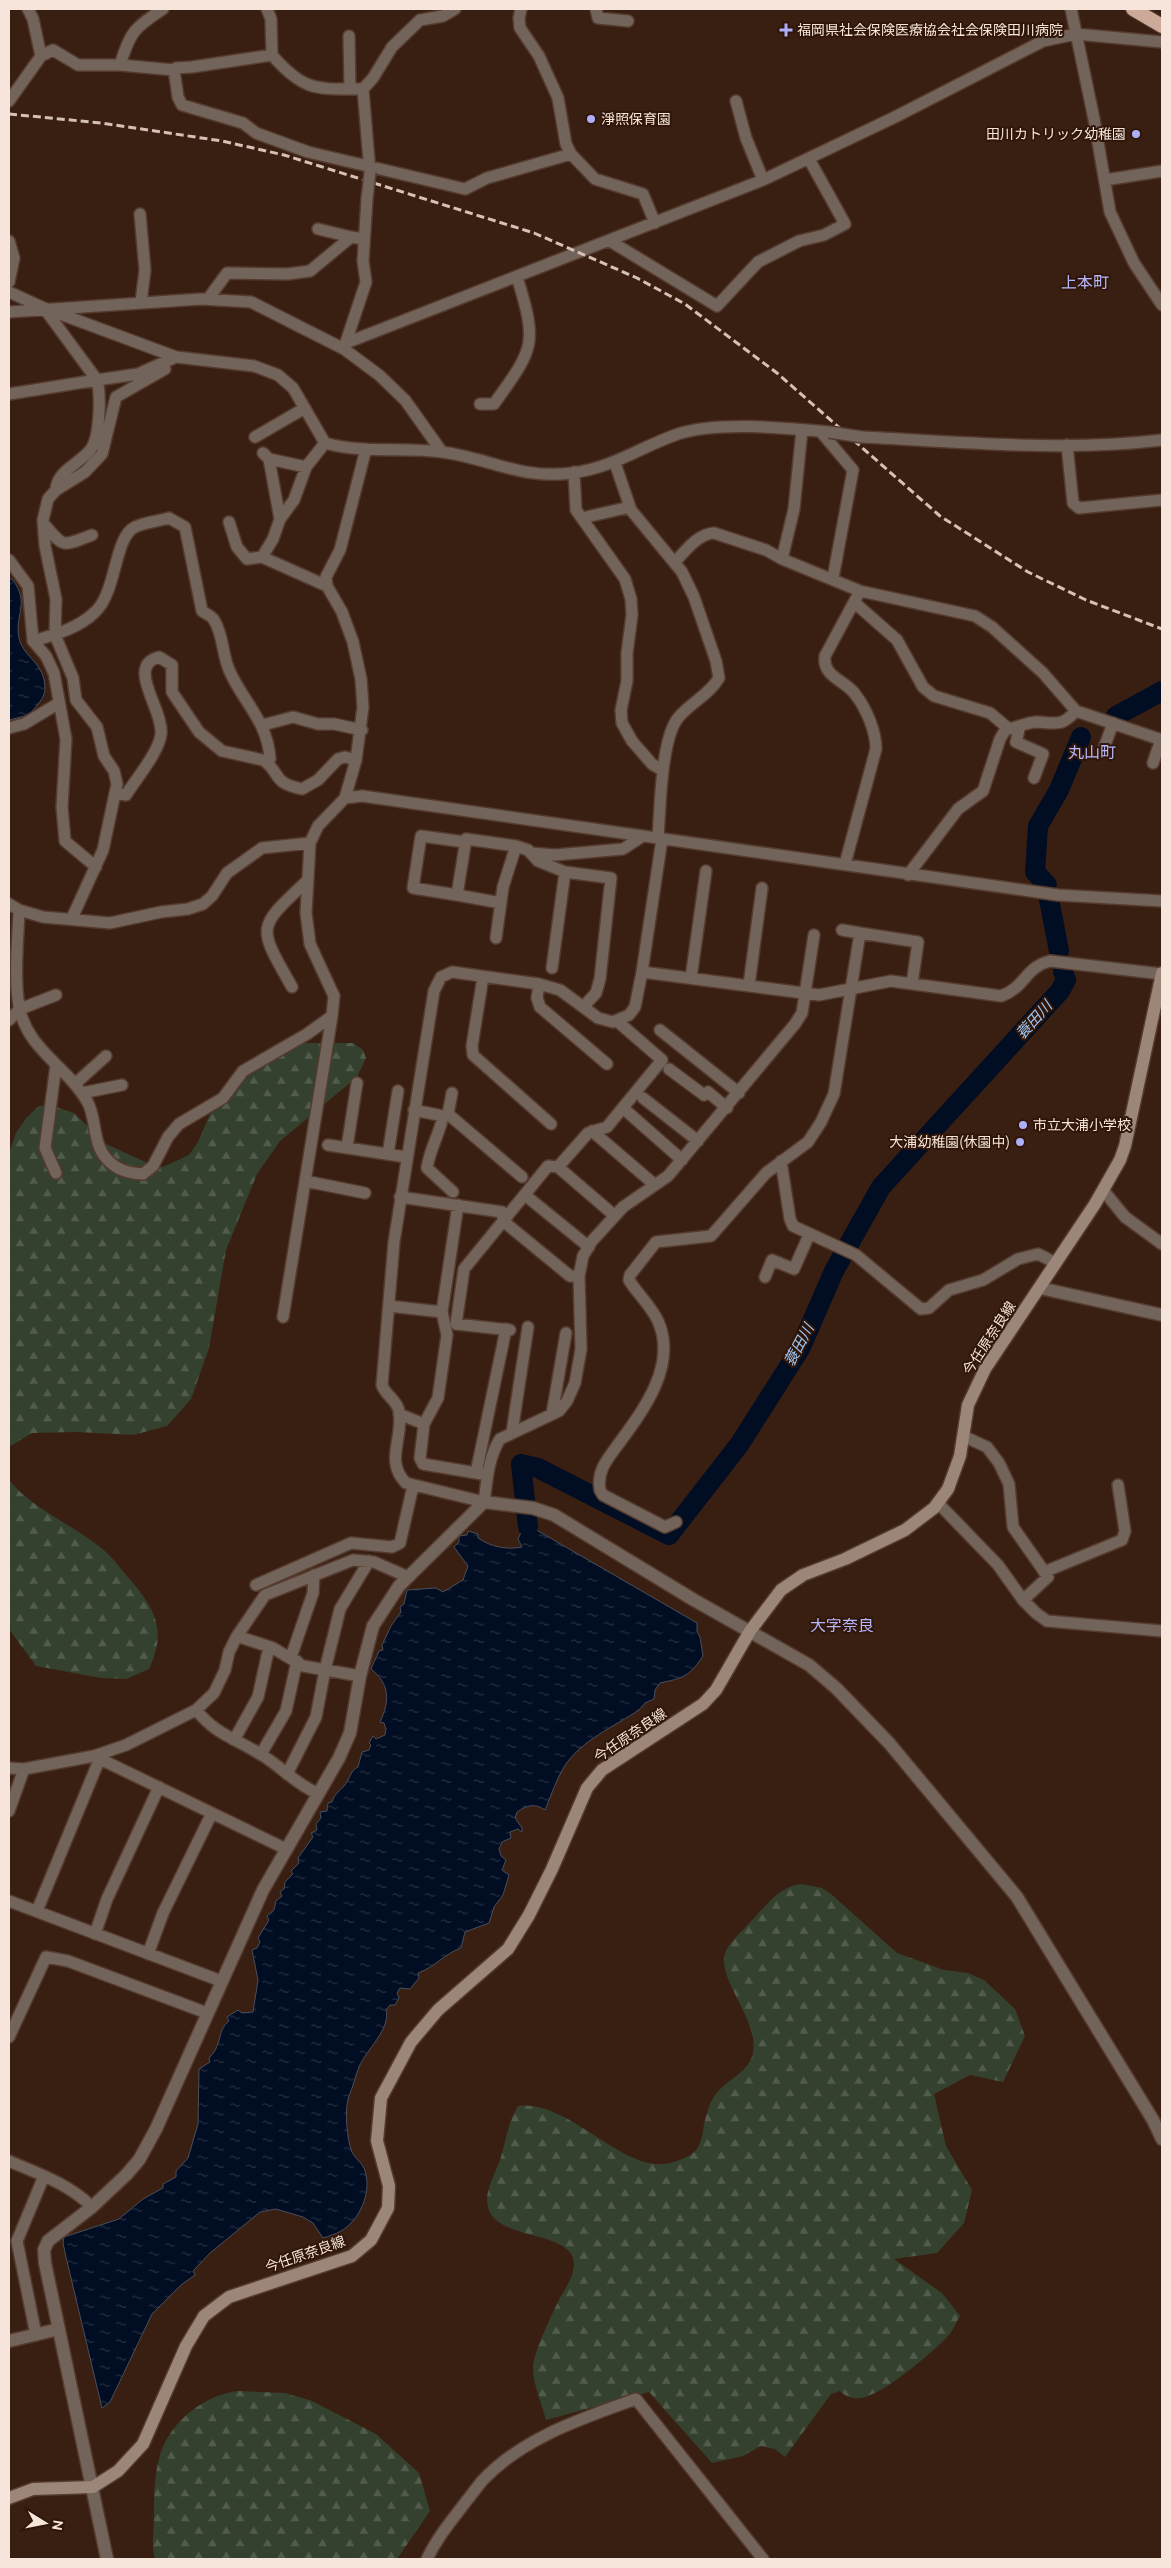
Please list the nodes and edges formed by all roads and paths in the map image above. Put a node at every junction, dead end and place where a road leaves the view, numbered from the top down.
1 (28, 9) edge
2 (163, 9) edge
3 (267, 9) edge
4 (417, 9) edge
5 (455, 9) edge
6 (521, 9) edge
7 (596, 9) edge
8 (1071, 9) edge
9 (1133, 9) edge
10 (420, 20) junction
11 (628, 21) dead end
12 (1162, 26) edge
13 (1076, 34) junction
14 (349, 36) dead end
15 (1162, 42) edge
16 (272, 54) junction
17 (41, 56) junction
18 (120, 65) junction
19 (174, 70) junction
20 (350, 89) junction
21 (363, 89) junction
22 (9, 101) edge
23 (736, 101) dead end
24 (571, 154) junction
25 (809, 158) junction
26 (370, 169) junction
27 (1162, 171) edge
28 (763, 180) junction
29 (1105, 180) junction
30 (140, 214) dead end
31 (655, 223) junction
32 (318, 229) dead end
33 (351, 237) junction
34 (364, 239) junction
35 (9, 241) edge
36 (610, 241) junction
37 (518, 278) junction
38 (9, 282) edge
39 (9, 292) edge
40 (208, 300) junction
41 (141, 302) junction
42 (1162, 305) edge
43 (44, 308) junction
44 (9, 312) edge
45 (345, 346) junction
46 (176, 357) junction
47 (97, 380) junction
48 (9, 394) edge
49 (480, 404) dead end
50 (305, 408) junction
51 (802, 430) junction
52 (825, 432) junction
53 (255, 437) dead end
54 (1162, 440) edge
55 (325, 443) junction
56 (1067, 445) junction
57 (366, 449) junction
58 (442, 452) junction
59 (616, 463) junction
60 (306, 467) junction
61 (574, 472) junction
62 (56, 490) junction
63 (1162, 500) edge
64 (630, 507) junction
65 (582, 518) junction
66 (280, 519) junction
67 (228, 522) dead end
68 (44, 524) junction
69 (92, 536) dead end
70 (262, 557) junction
71 (782, 559) junction
72 (9, 560) edge
73 (676, 562) junction
74 (833, 578) junction
75 (326, 586) junction
76 (860, 591) junction
77 (855, 603) junction
78 (55, 635) junction
79 (33, 641) junction
80 (59, 703) junction
81 (1076, 711) junction
82 (1112, 723) junction
83 (263, 725) junction
84 (1020, 726) junction
85 (1007, 727) junction
86 (9, 728) edge
87 (362, 730) junction
88 (1162, 739) edge
89 (1104, 748) dead end
90 (356, 760) junction
91 (267, 763) junction
92 (1153, 763) dead end
93 (662, 770) junction
94 (1034, 778) dead end
95 (115, 793) junction
96 (345, 798) junction
97 (643, 836) junction
98 (660, 839) junction
99 (465, 842) junction
100 (310, 843) junction
101 (516, 846) junction
102 (531, 853) junction
103 (845, 864) junction
104 (96, 867) junction
105 (706, 871) dead end
106 (564, 872) junction
107 (908, 875) junction
108 (308, 880) junction
109 (762, 888) dead end
110 (457, 895) junction
111 (1162, 902) edge
112 (501, 903) junction
113 (14, 907) edge
114 (72, 918) junction
115 (842, 930) dead end
116 (860, 933) junction
117 (814, 935) dead end
118 (496, 938) dead end
119 (14, 950) edge
120 (552, 968) dead end
121 (642, 972) junction
122 (1162, 974) edge
123 (483, 976) junction
124 (691, 978) junction
125 (539, 984) junction
126 (912, 984) junction
127 (749, 985) junction
128 (292, 987) dead end
129 (853, 988) junction
130 (805, 993) junction
131 (56, 995) dead end
132 (584, 1006) junction
133 (20, 1010) junction
134 (332, 1016) junction
135 (9, 1020) edge
136 (617, 1021) junction
137 (660, 1030) dead end
138 (106, 1056) dead end
139 (607, 1064) dead end
140 (56, 1066) junction
141 (669, 1069) dead end
142 (357, 1083) dead end
143 (122, 1085) dead end
144 (79, 1089) junction
145 (398, 1091) dead end
146 (452, 1093) dead end
147 (739, 1093) junction
148 (643, 1098) dead end
149 (622, 1108) junction
150 (727, 1108) junction
151 (414, 1110) junction
152 (445, 1115) junction
153 (551, 1124) dead end
154 (592, 1132) junction
155 (698, 1141) junction
156 (328, 1145) dead end
157 (347, 1147) junction
158 (388, 1154) junction
159 (406, 1157) junction
160 (682, 1160) junction
161 (781, 1161) junction
162 (558, 1167) junction
163 (56, 1173) dead end
164 (522, 1177) dead end
165 (306, 1181) junction
166 (655, 1185) junction
167 (1103, 1190) junction
168 (365, 1192) dead end
169 (453, 1192) dead end
170 (525, 1195) junction
171 (400, 1197) junction
172 (458, 1205) junction
173 (615, 1216) junction
174 (503, 1221) junction
175 (809, 1235) junction
176 (1162, 1244) edge
177 (589, 1247) junction
178 (1056, 1263) junction
179 (579, 1276) junction
180 (765, 1276) dead end
181 (1040, 1288) junction
182 (389, 1306) junction
183 (442, 1312) junction
184 (1162, 1315) edge
185 (283, 1318) dead end
186 (528, 1327) dead end
187 (566, 1333) dead end
188 (399, 1414) junction
189 (552, 1414) junction
190 (424, 1424) junction
191 (512, 1432) junction
192 (963, 1436) junction
193 (476, 1473) junction
194 (488, 1475) junction
195 (1118, 1485) dead end
196 (414, 1486) junction
197 (484, 1502) junction
198 (938, 1503) junction
199 (676, 1522) dead end
200 (369, 1561) junction
201 (1044, 1572) junction
202 (314, 1576) junction
203 (408, 1577) junction
204 (256, 1585) dead end
205 (1023, 1600) junction
206 (750, 1631) junction
207 (1162, 1631) edge
208 (237, 1636) junction
209 (269, 1647) junction
210 (294, 1659) junction
211 (325, 1670) junction
212 (360, 1676) junction
213 (196, 1710) junction
214 (234, 1740) junction
215 (261, 1754) junction
216 (97, 1757) junction
217 (9, 1768) edge
218 (24, 1770) junction
219 (287, 1774) junction
220 (159, 1787) junction
221 (317, 1793) junction
222 (9, 1810) edge
223 (212, 1813) junction
224 (286, 1849) junction
225 (9, 1901) edge
226 (37, 1911) junction
227 (95, 1934) junction
228 (148, 1954) junction
229 (221, 1981) junction
230 (207, 2013) junction
231 (9, 2037) edge
232 (1162, 2139) edge
233 (9, 2161) edge
234 (44, 2176) junction
235 (92, 2207) junction
236 (58, 2330) junction
237 (36, 2335) junction
238 (9, 2341) edge
239 (93, 2487) junction
240 (9, 2498) edge
241 (107, 2559) edge
242 (427, 2559) edge
243 (763, 2559) edge

1 - 17 street
2 - 18 street
3 - 16 street
4 - 10 street
5 - 10 street
6 - 24 street
7 - 11 street
8 - 13 street
9 - 12 highway
10 - 21 street
13 - 15 street
13 - 25 street
13 - 29 street
14 - 20 street
16 - 19 street
16 - 20 street
17 - 18 street
17 - 22 street
18 - 19 street
19 - 26 street
20 - 21 street
21 - 26 street
23 - 28 street
24 - 26 street
24 - 31 street
25 - 28 street
25 - 36 street
26 - 34 street, bridge
27 - 29 street
28 - 31 street
29 - 42 street
30 - 41 street
31 - 36 street
32 - 33 street
33 - 34 street
33 - 40 street
34 - 45 street
35 - 38 street
36 - 37 street
37 - 45 street
37 - 49 street
39 - 43 street
40 - 41 street
40 - 45 street
41 - 43 street
43 - 44 street
43 - 46 street
43 - 47 street
45 - 58 street
46 - 47 street
46 - 50 street
46 - 62 street
47 - 48 street
47 - 62 street
50 - 53 street
50 - 55 street
51 - 52 street
51 - 59 street
51 - 71 street
52 - 56 street, bridge
52 - 74 street
54 - 56 street
55 - 57 street
55 - 60 street
56 - 63 street
57 - 58 street
57 - 75 street
58 - 61 street
59 - 61 street
59 - 64 street
60 - 66 street
60 - 66 street
61 - 65 street
62 - 68 street
64 - 65 street
64 - 73 street
65 - 93 street
66 - 70 street
67 - 70 street
68 - 69 street
68 - 78 street
70 - 75 street
71 - 73 street
71 - 74 street
72 - 79 street
73 - 93 street
74 - 76 street
75 - 87 street
76 - 77 street
76 - 81 street
77 - 85 street
77 - 103 street
78 - 79 street
78 - 83 street
78 - 95 street
79 - 80 street
80 - 86 street
80 - 104 street
81 - 82 street
81 - 84 street
82 - 88 street
82 - 89 street
83 - 87 street
83 - 91 street
84 - 85 street
84 - 94 street
85 - 107 street
87 - 90 street
88 - 92 street
90 - 91 street
90 - 96 street
91 - 95 street
93 - 98 street
95 - 104 street
96 - 97 street
96 - 100 street
97 - 98 street
97 - 102 street
98 - 103 street
98 - 121 street
99 - 101 street
99 - 110 street
99 - 110 street
100 - 108 street
100 - 114 street
101 - 102 street
101 - 112 street
102 - 106 street
103 - 107 street
104 - 114 street
105 - 124 street
106 - 120 street
106 - 132 street
107 - 111 street
108 - 128 street
108 - 134 street
109 - 127 street
110 - 112 street
112 - 118 street
113 - 114 street
113 - 119 street
115 - 116 street
116 - 126 street
116 - 129 street
117 - 130 street
119 - 133 street
121 - 124 street
121 - 136 street
122 - 126 street
122 - 167 main road, 今任原奈良線
123 - 125 street
123 - 151 street
123 - 153 street
124 - 127 street
125 - 132 street
125 - 139 street
126 - 129 street
127 - 130 street
129 - 130 street
129 - 161 street
130 - 147 street
131 - 133 street
132 - 136 street
133 - 135 street
133 - 140 street
134 - 144 street
134 - 165 street
136 - 149 street
137 - 147 street
138 - 144 street
140 - 144 street
140 - 163 street
141 - 150 street
142 - 157 street
143 - 144 street
145 - 158 street
146 - 152 street
147 - 150 street
148 - 155 street
149 - 154 street
149 - 160 street
150 - 155 street
151 - 152 street
151 - 159 street
152 - 164 street
152 - 169 street
154 - 162 street
154 - 166 street
155 - 160 street
156 - 157 street
157 - 158 street
158 - 159 street
159 - 171 street
160 - 166 street
161 - 175 street
161 - 199 street
162 - 170 street
162 - 173 street
165 - 168 street
165 - 185 street
166 - 173 street
167 - 176 street
167 - 178 main road, 今任原奈良線
170 - 174 street
170 - 177 street
171 - 172 street
171 - 182 street
172 - 174 street
172 - 183 street
173 - 177 street
174 - 179 street
174 - 193 street
175 - 178 street
175 - 180 street
177 - 179 street
178 - 181 main road, 今任原奈良線
179 - 189 street
181 - 184 street
181 - 192 main road, 今任原奈良線
182 - 183 street
182 - 188 street
183 - 190 street
186 - 191 street
187 - 189 street
188 - 190 street
188 - 196 street
189 - 191 street
190 - 193 street
191 - 194 street
192 - 198 main road, 今任原奈良線
192 - 201 street
193 - 194 street
194 - 197 street
195 - 201 street
196 - 197 street
196 - 204 street
197 - 203 street
197 - 206 street
198 - 205 street
198 - 206 main road, 今任原奈良線
200 - 202 street
200 - 203 street
200 - 211 street
201 - 205 street
202 - 208 street
202 - 210 street
203 - 212 street
205 - 207 street
206 - 232 street
206 - 239 main road, 今任原奈良線
208 - 209 street
208 - 213 street
209 - 210 street
209 - 214 street
210 - 211 street
210 - 215 street
211 - 212 street
211 - 219 street
212 - 221 street
213 - 214 street
213 - 216 street
214 - 215 street
215 - 219 street
216 - 218 street
216 - 220 street
216 - 226 street
217 - 218 street
218 - 222 street
219 - 221 street
220 - 223 street
220 - 227 street
221 - 224 street
223 - 224 street
223 - 228 street
224 - 229 street
225 - 226 street
226 - 227 street
227 - 228 street
228 - 229 street
229 - 230 street
230 - 231 street
230 - 235 street
233 - 234 street
234 - 235 street
234 - 237 street
235 - 236 street
236 - 237 street
236 - 239 street
237 - 238 street
239 - 240 main road
239 - 241 street
242 - 243 street

